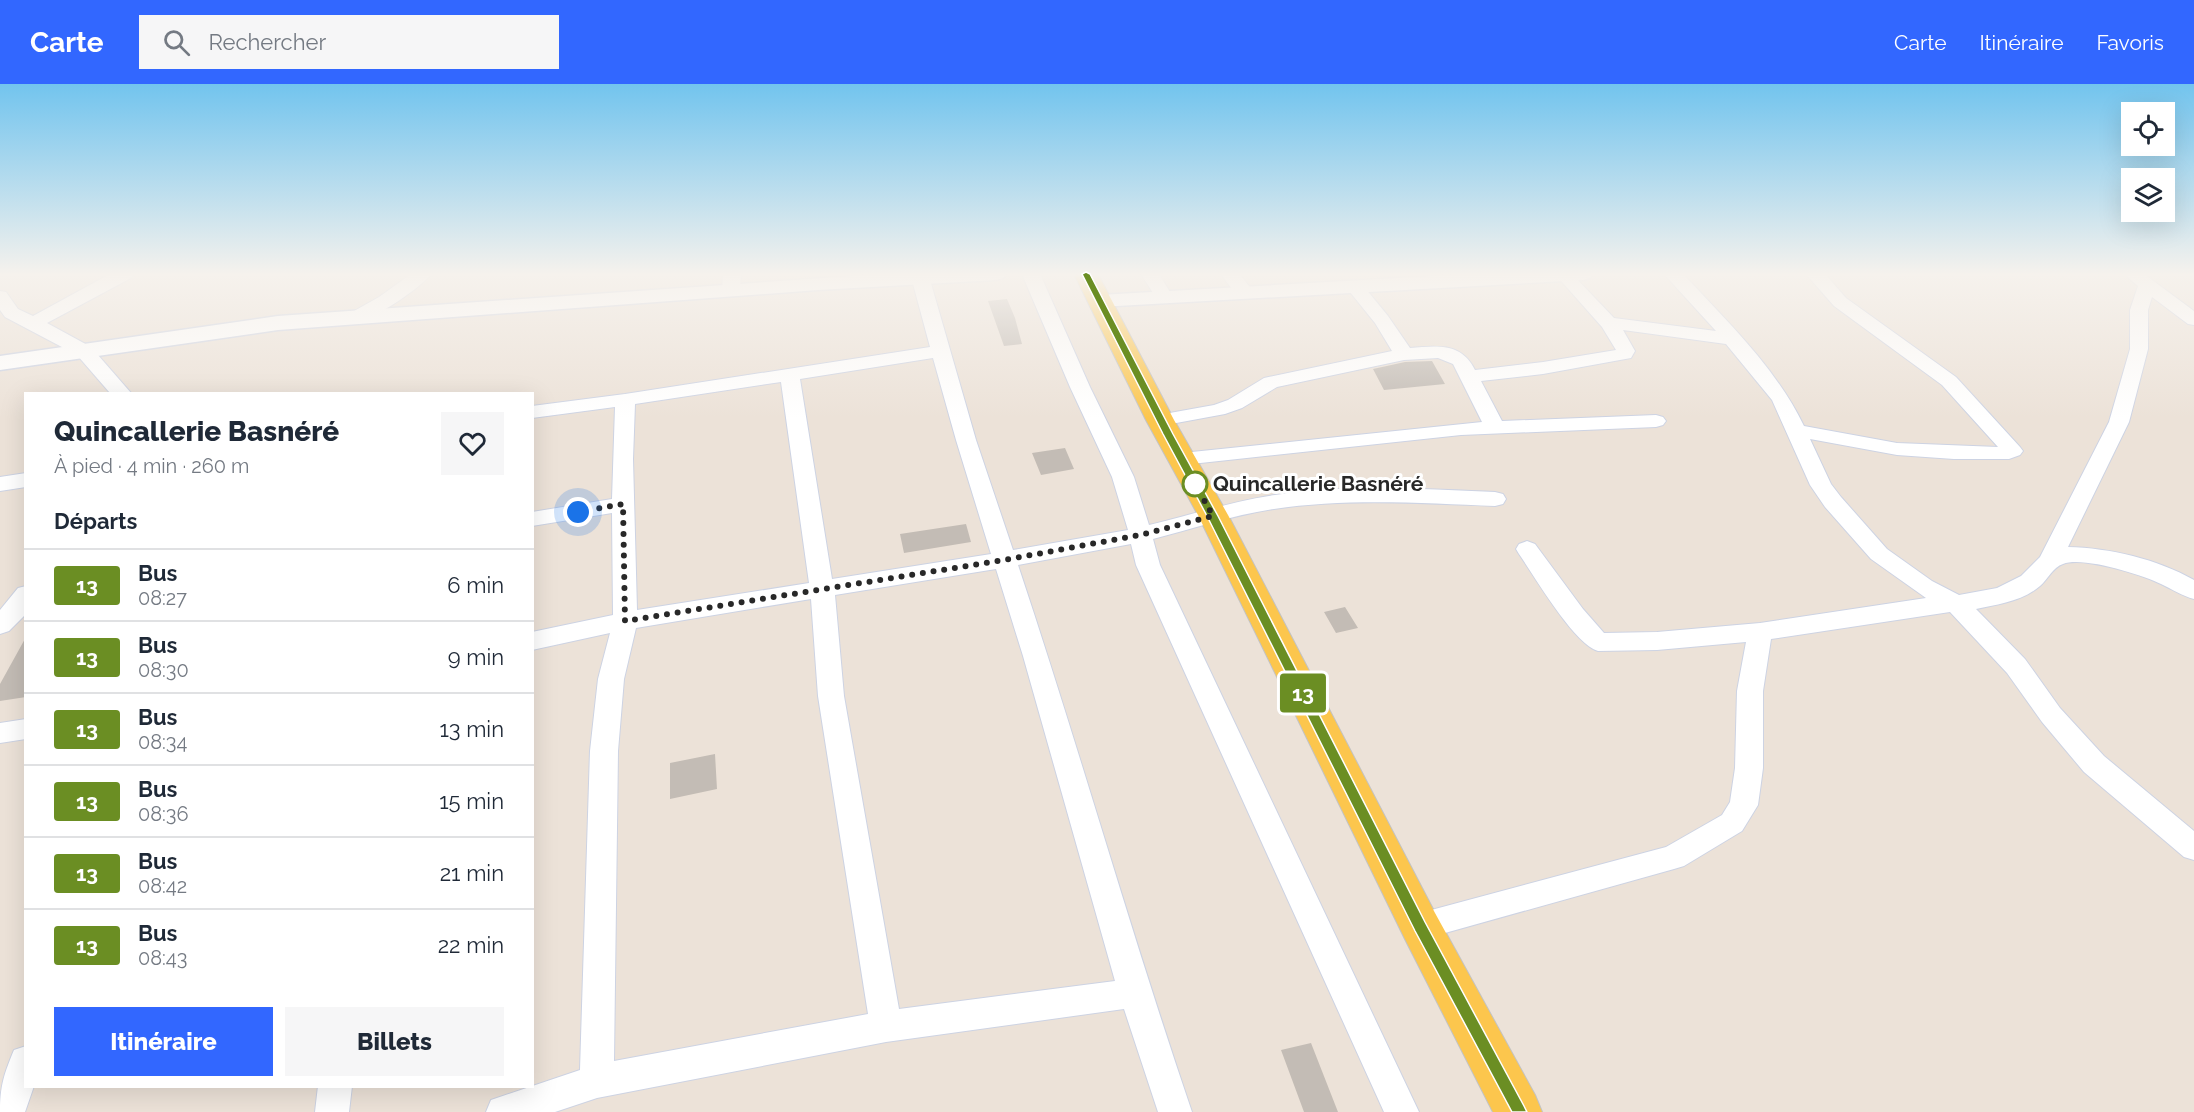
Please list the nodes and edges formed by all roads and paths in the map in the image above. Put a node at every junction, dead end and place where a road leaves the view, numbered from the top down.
1 (312, 322) edge
2 (932, 322) edge
3 (1052, 322) edge
4 (1110, 322) edge
5 (1383, 322) edge
6 (1717, 322) edge
7 (1868, 322) edge
8 (2139, 322) edge
9 (34, 323) edge
10 (1608, 323) joint
11 (1733, 339) junction
12 (84, 351) junction
13 (939, 351) junction
14 (1404, 354) junction
15 (0, 363) edge
16 (789, 373) junction
17 (1470, 376) junction
18 (120, 392) edge
19 (625, 399) junction
20 (534, 412) edge
21 (1160, 420) junction
22 (1656, 422) dead end
23 (1495, 428) junction
24 (1798, 432) junction
25 (1182, 459) junction
26 (24, 480) edge
27 (0, 484) edge
28 (1495, 499) dead end
29 (623, 504) junction
30 (1213, 516) junction
31 (534, 519) edge
32 (1140, 535) junction
33 (1527, 549) dead end
34 (2051, 558) junction
35 (1004, 560) junction
36 (822, 589) junction
37 (2194, 591) edge
38 (23, 602) edge
39 (1955, 603) junction
40 (625, 621) junction
41 (0, 625) edge
42 (1760, 632) junction
43 (534, 641) edge
44 (24, 729) edge
45 (0, 733) edge
46 (2194, 848) edge
47 (1420, 926) junction
48 (1134, 993) junction
49 (886, 1026) junction
50 (24, 1068) edge
51 (597, 1081) junction
52 (335, 1088) edge
53 (8, 1112) edge
54 (332, 1112) edge
55 (503, 1112) edge
56 (1175, 1112) edge
57 (1402, 1112) edge
58 (1518, 1112) edge

1 - 12 street
2 - 13 street
3 - 32 street
4 - 21 main road
5 - 14 street
6 - 11 street
7 - 24 street
8 - 34 street
9 - 12 street
10 - 11 street
10 - 17 street
11 - 24 street
12 - 15 street
12 - 18 street
13 - 16 street
13 - 35 street
14 - 17 street
14 - 21 street
16 - 19 street
16 - 36 street
17 - 23 street
19 - 20 street
19 - 29 street
21 - 25 main road
22 - 23 street
23 - 25 street
24 - 39 street
25 - 30 main road
26 - 27 street
28 - 30 street
29 - 31 street
29 - 40 street
30 - 32 street
30 - 47 main road
32 - 35 street
32 - 57 street
33 - 42 street
34 - 37 street
34 - 39 street
35 - 36 street
35 - 48 street
36 - 40 street
36 - 49 street
38 - 41 street
39 - 42 street
39 - 46 street
40 - 43 street
40 - 51 street
42 - 47 street
44 - 45 street
47 - 58 main road
48 - 49 street
48 - 56 street
49 - 51 street
50 - 53 street
51 - 55 street
52 - 54 street

